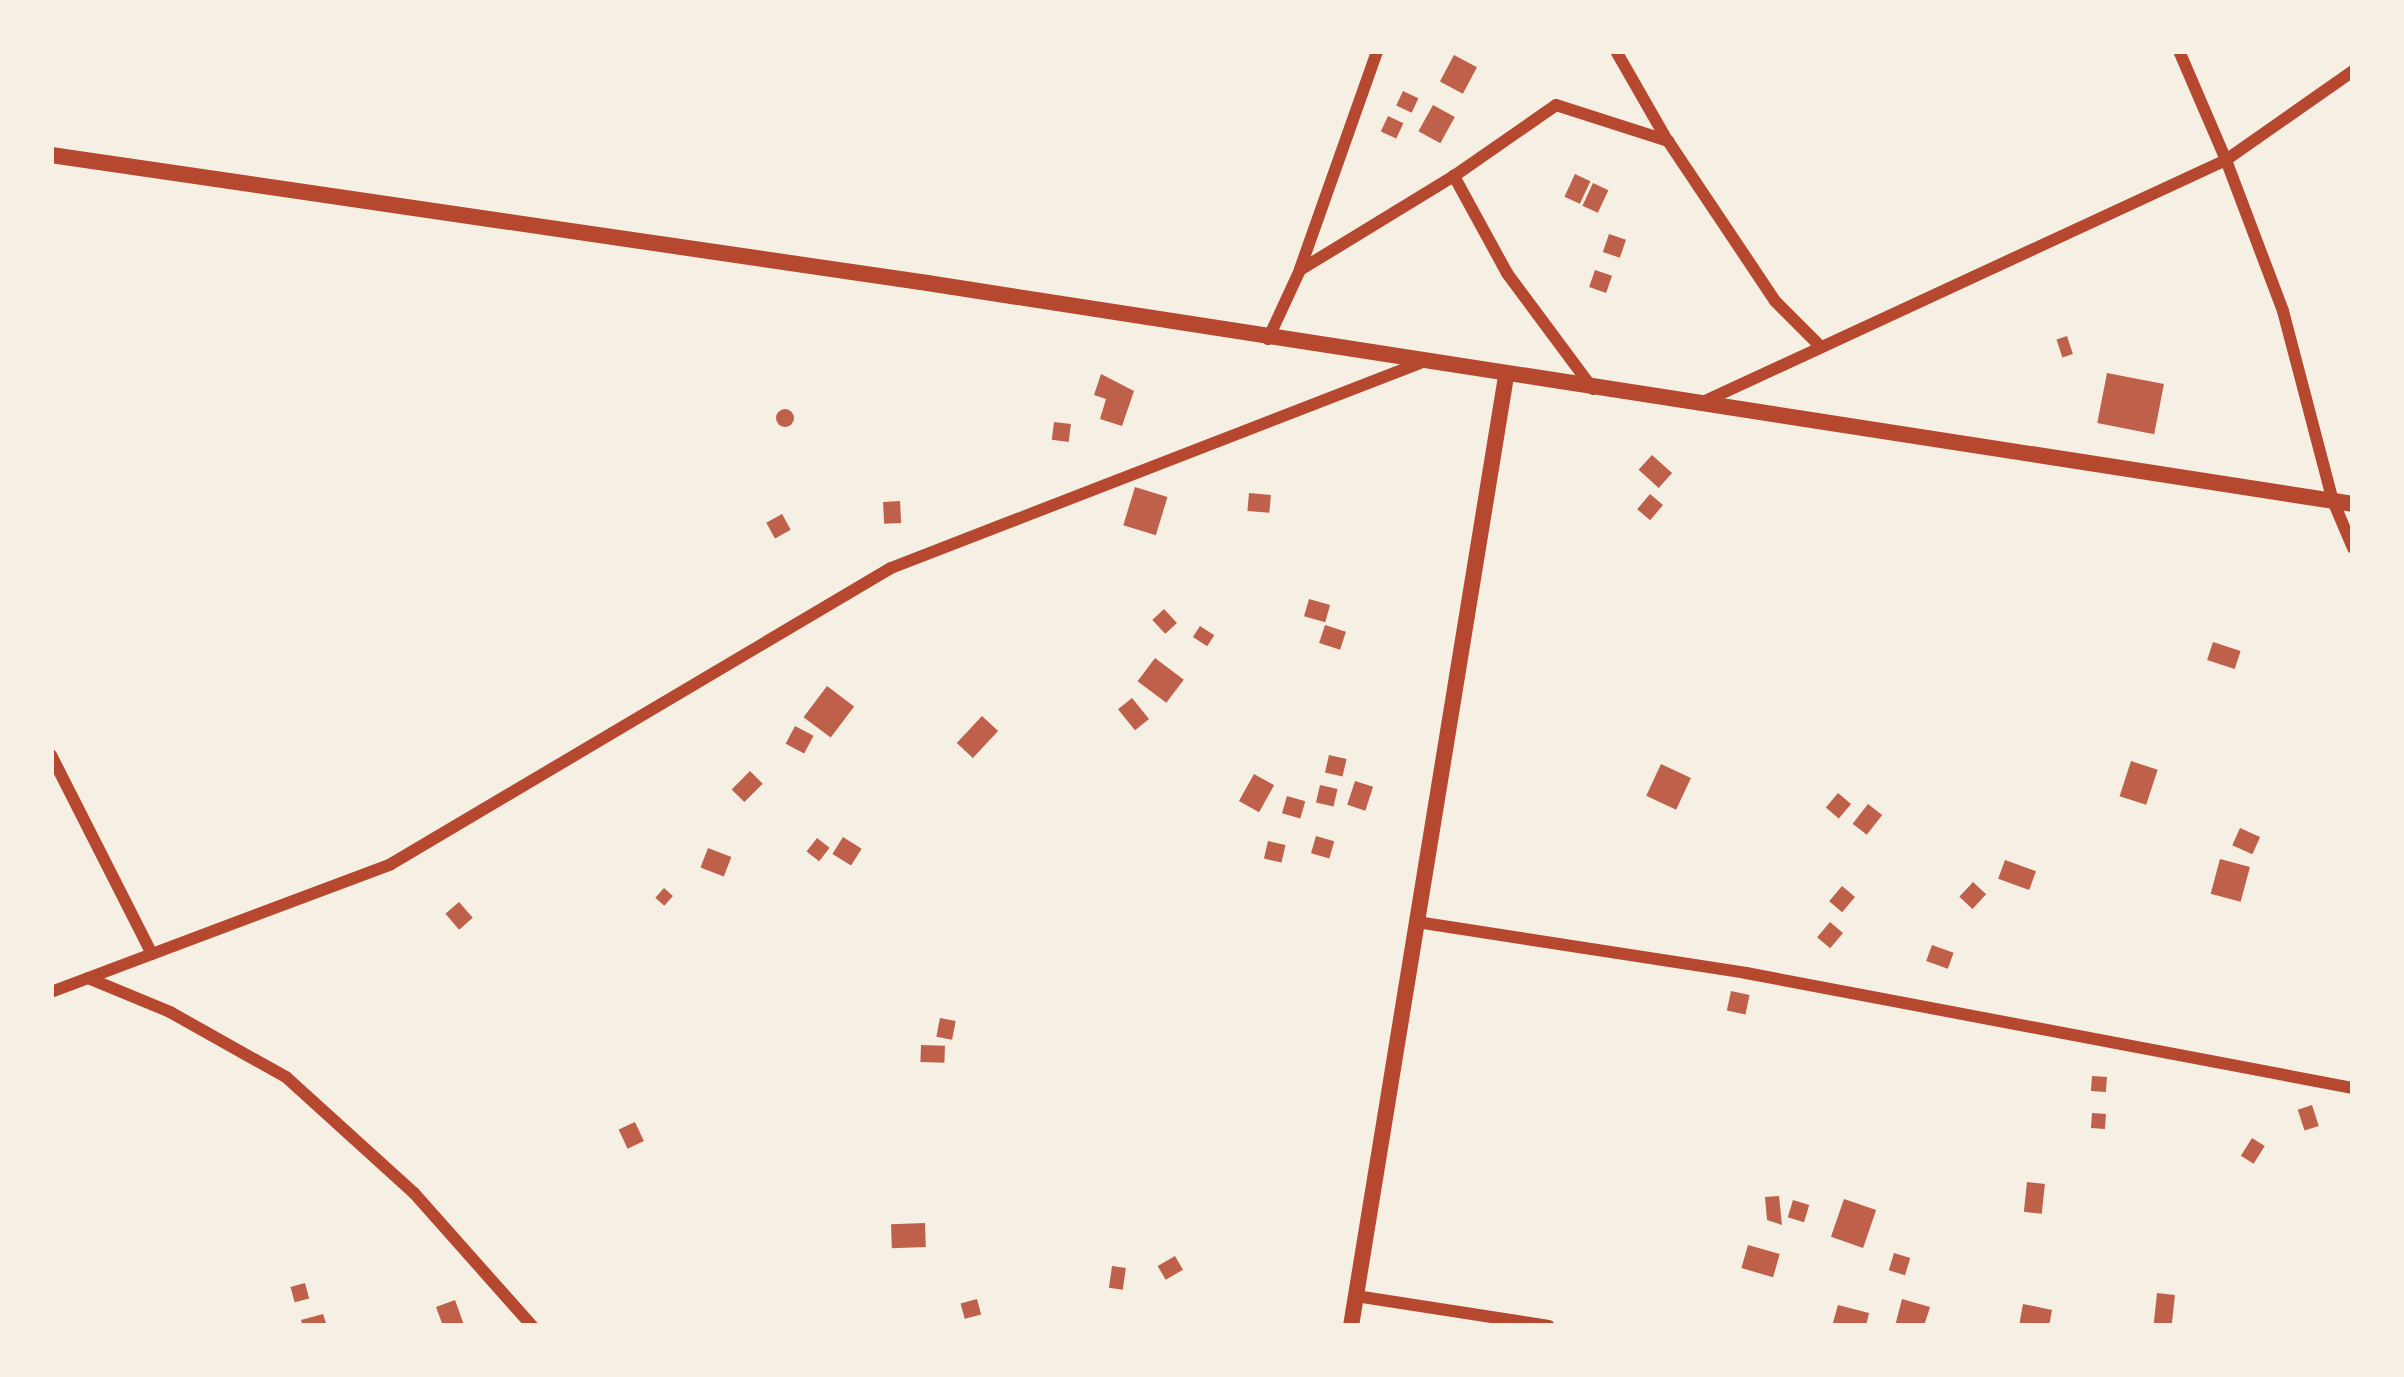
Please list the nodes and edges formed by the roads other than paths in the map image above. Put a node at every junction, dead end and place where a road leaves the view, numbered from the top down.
1 (1376, 51) edge
2 (1616, 51) edge
3 (2180, 51) edge
4 (2353, 71) edge
5 (1668, 141) junction
6 (51, 154) edge
7 (2226, 160) junction
8 (1454, 176) junction
9 (1300, 270) junction
10 (1268, 339) junction
11 (1822, 347) junction
12 (1420, 363) junction
13 (1506, 376) junction
14 (1593, 389) junction
15 (1696, 405) junction
16 (2333, 501) junction
17 (2353, 504) edge
18 (2353, 548) edge
19 (51, 755) edge
20 (1417, 922) junction
21 (152, 954) junction
22 (88, 978) junction
23 (51, 992) edge
24 (2353, 1088) edge
25 (1356, 1296) junction
26 (532, 1326) edge
27 (1351, 1326) edge
28 (1549, 1326) edge

1 - 9 street
2 - 5 street
3 - 7 street
4 - 7 street
5 - 8 street
5 - 11 street
6 - 10 street
7 - 11 street
7 - 16 street
8 - 9 street
8 - 14 street
9 - 10 street
10 - 12 street
11 - 15 street
12 - 13 street
12 - 21 street
13 - 14 street
13 - 20 street
14 - 15 street
15 - 16 street
16 - 17 street
16 - 18 street
19 - 21 street
20 - 24 street
20 - 25 street
21 - 22 street
22 - 23 street
22 - 26 street
25 - 27 street
25 - 28 street

